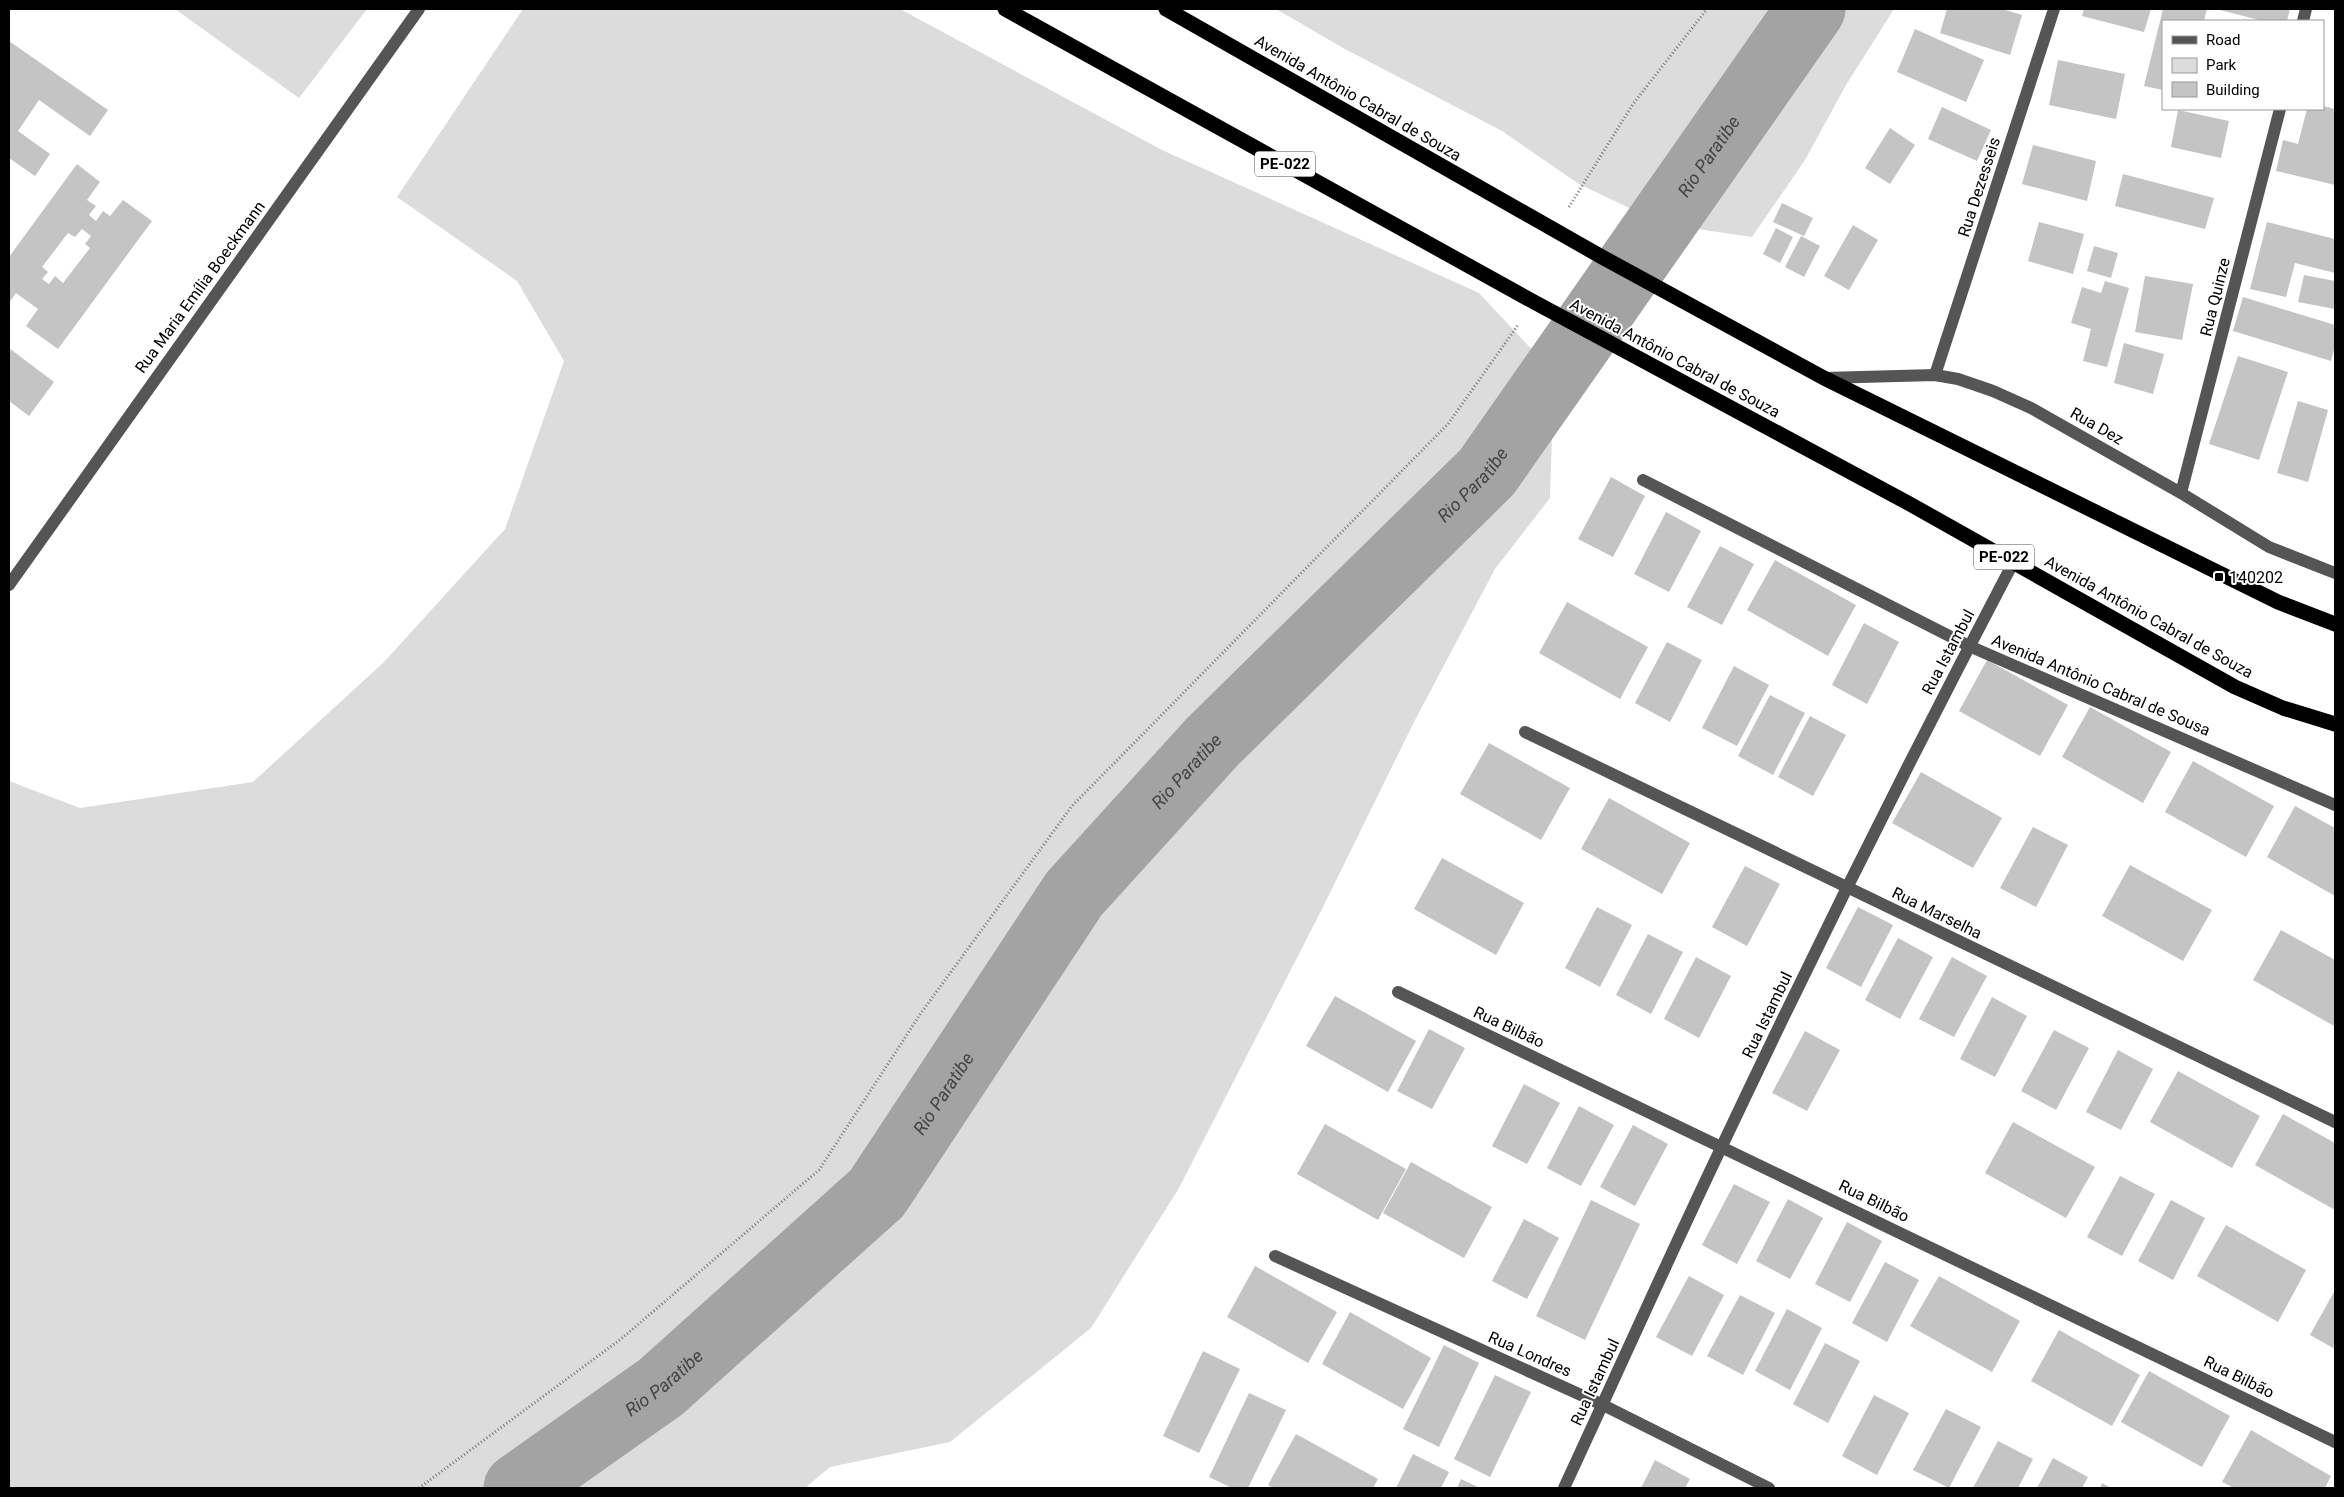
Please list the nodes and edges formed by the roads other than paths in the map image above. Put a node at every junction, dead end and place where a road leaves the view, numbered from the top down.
1 (419, 9) edge
2 (1005, 9) edge
3 (1166, 9) edge
4 (2054, 9) edge
5 (2280, 110) edge
6 (1934, 375) junction
7 (1824, 378) junction
8 (1643, 480) dead end
9 (2181, 492) junction
10 (2013, 563) junction
11 (2335, 573) edge
12 (9, 585) edge
13 (2335, 624) edge
14 (1969, 646) junction
15 (2335, 724) edge
16 (1525, 732) dead end
17 (2335, 805) edge
18 (1847, 888) junction
19 (1398, 992) dead end
20 (2335, 1122) edge
21 (1722, 1146) junction
22 (1275, 1256) dead end
23 (1603, 1405) junction
24 (2335, 1442) edge
25 (1564, 1488) edge
26 (1769, 1488) edge

1 - 12 street, Rua Maria Emília Boeckmann
2 - 10 highway, Avenida Antônio Cabral de Souza / PE-022
3 - 7 highway, Avenida Antônio Cabral de Souza
4 - 6 street, Rua Dezesseis
5 - 9 street, Rua Quinze
6 - 7 street, Rua Dez
6 - 9 street, Rua Dez
7 - 13 highway, Avenida Antônio Cabral de Souza
8 - 14 street, Avenida Antônio Cabral de Sousa
9 - 11 street, Rua Dez
10 - 14 street, Rua Istambul
10 - 15 highway, Avenida Antônio Cabral de Souza / PE-022
14 - 17 street, Avenida Antônio Cabral de Sousa
14 - 18 street, Rua Istambul
16 - 18 street, Rua Marselha
18 - 20 street, Rua Marselha
18 - 21 street, Rua Istambul
19 - 21 street, Rua Bilbão
21 - 23 street, Rua Istambul
21 - 24 street, Rua Bilbão
22 - 23 street, Rua Londres
23 - 25 street, Rua Istambul
23 - 26 street, Rua Londres

